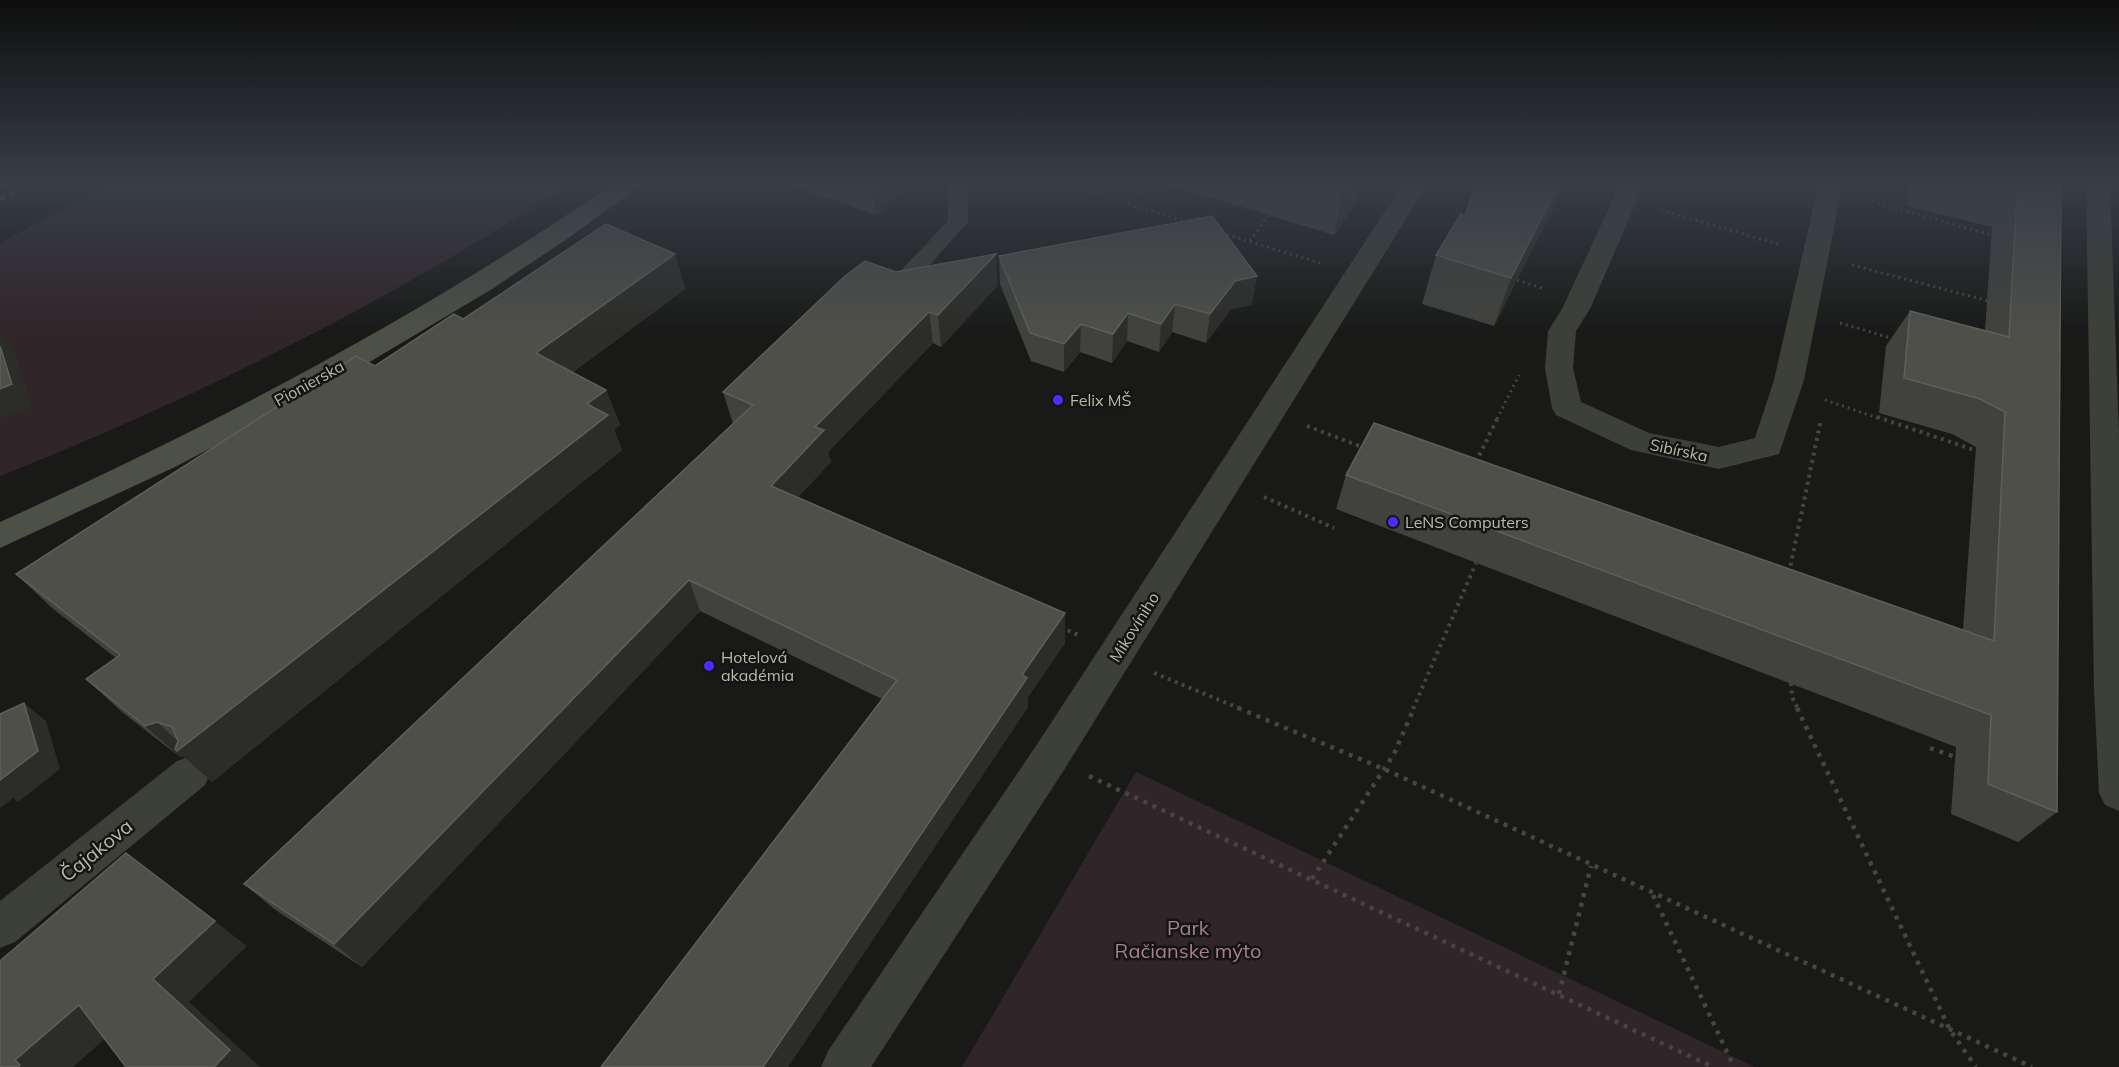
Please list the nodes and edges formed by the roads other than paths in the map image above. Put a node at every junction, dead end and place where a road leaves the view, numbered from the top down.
1 (560, 232) edge
2 (949, 232) edge
3 (1386, 232) edge
4 (1611, 232) edge
5 (1821, 232) edge
6 (2099, 232) edge
7 (894, 291) edge
8 (0, 536) edge
9 (191, 773) edge
10 (2119, 793) edge
11 (0, 927) edge
12 (844, 1067) edge

1 - 8 street, Pionierska
2 - 7 lane
3 - 12 street, Mikovíniho
4 - 5 street, Sibírska
6 - 10 street
9 - 11 street, Čajakova

